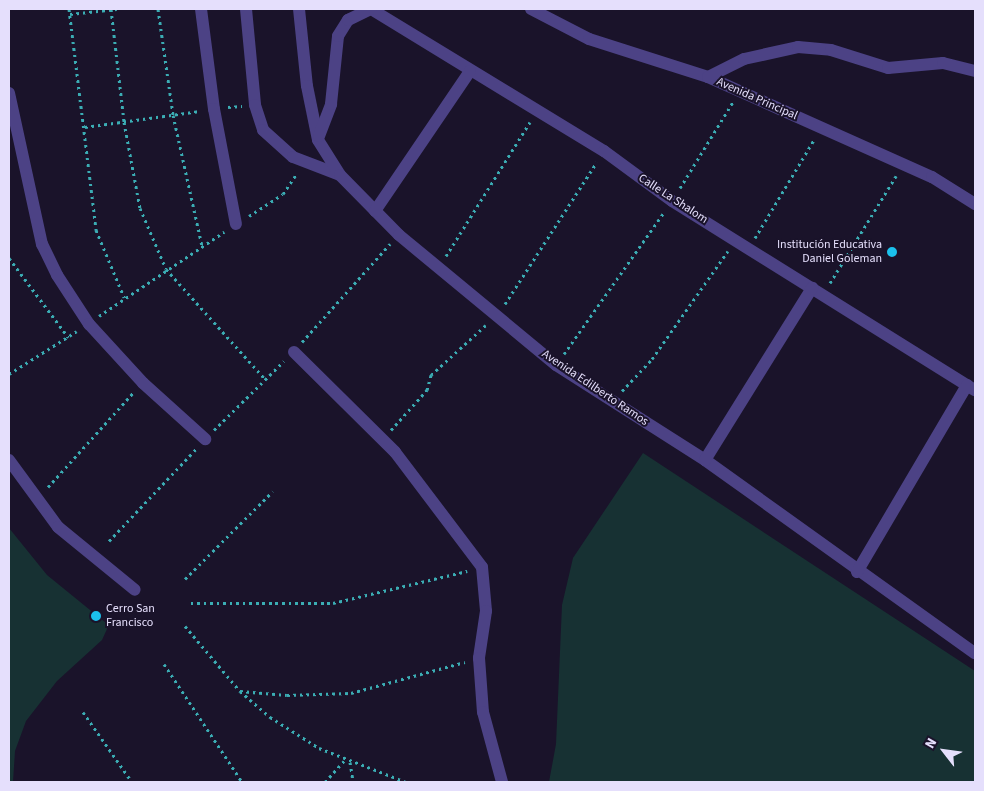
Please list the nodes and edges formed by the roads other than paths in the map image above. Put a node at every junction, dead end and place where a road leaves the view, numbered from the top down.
1 (202, 9) edge
2 (246, 9) edge
3 (299, 9) edge
4 (371, 9) edge
5 (531, 9) edge
6 (349, 15) edge
7 (470, 70) junction
8 (975, 71) edge
9 (708, 77) junction
10 (9, 94) edge
11 (318, 140) junction
12 (340, 175) junction
13 (975, 204) edge
14 (375, 211) junction
15 (236, 224) road end
16 (818, 292) junction
17 (294, 352) road end
18 (971, 387) edge
19 (205, 439) road end
20 (9, 460) edge
21 (705, 460) junction
22 (857, 572) junction
23 (135, 590) dead end
24 (975, 653) edge
25 (502, 782) edge

1 - 15 street
2 - 12 street
3 - 11 street, Avenida Edilberto Ramos
4 - 6 street
4 - 7 street, Calle La Shalom
5 - 9 street, Avenida Principal
6 - 11 street
7 - 14 street
7 - 16 street, Calle La Shalom
8 - 9 street
9 - 13 street, Avenida Principal
10 - 19 street
11 - 12 street, Avenida Edilberto Ramos
12 - 14 street, Avenida Edilberto Ramos
14 - 21 street, Avenida Edilberto Ramos
16 - 18 street, Calle La Shalom
16 - 21 street
17 - 25 street
18 - 22 street
20 - 23 street
21 - 22 street, Avenida Edilberto Ramos
22 - 24 street, Avenida Edilberto Ramos

